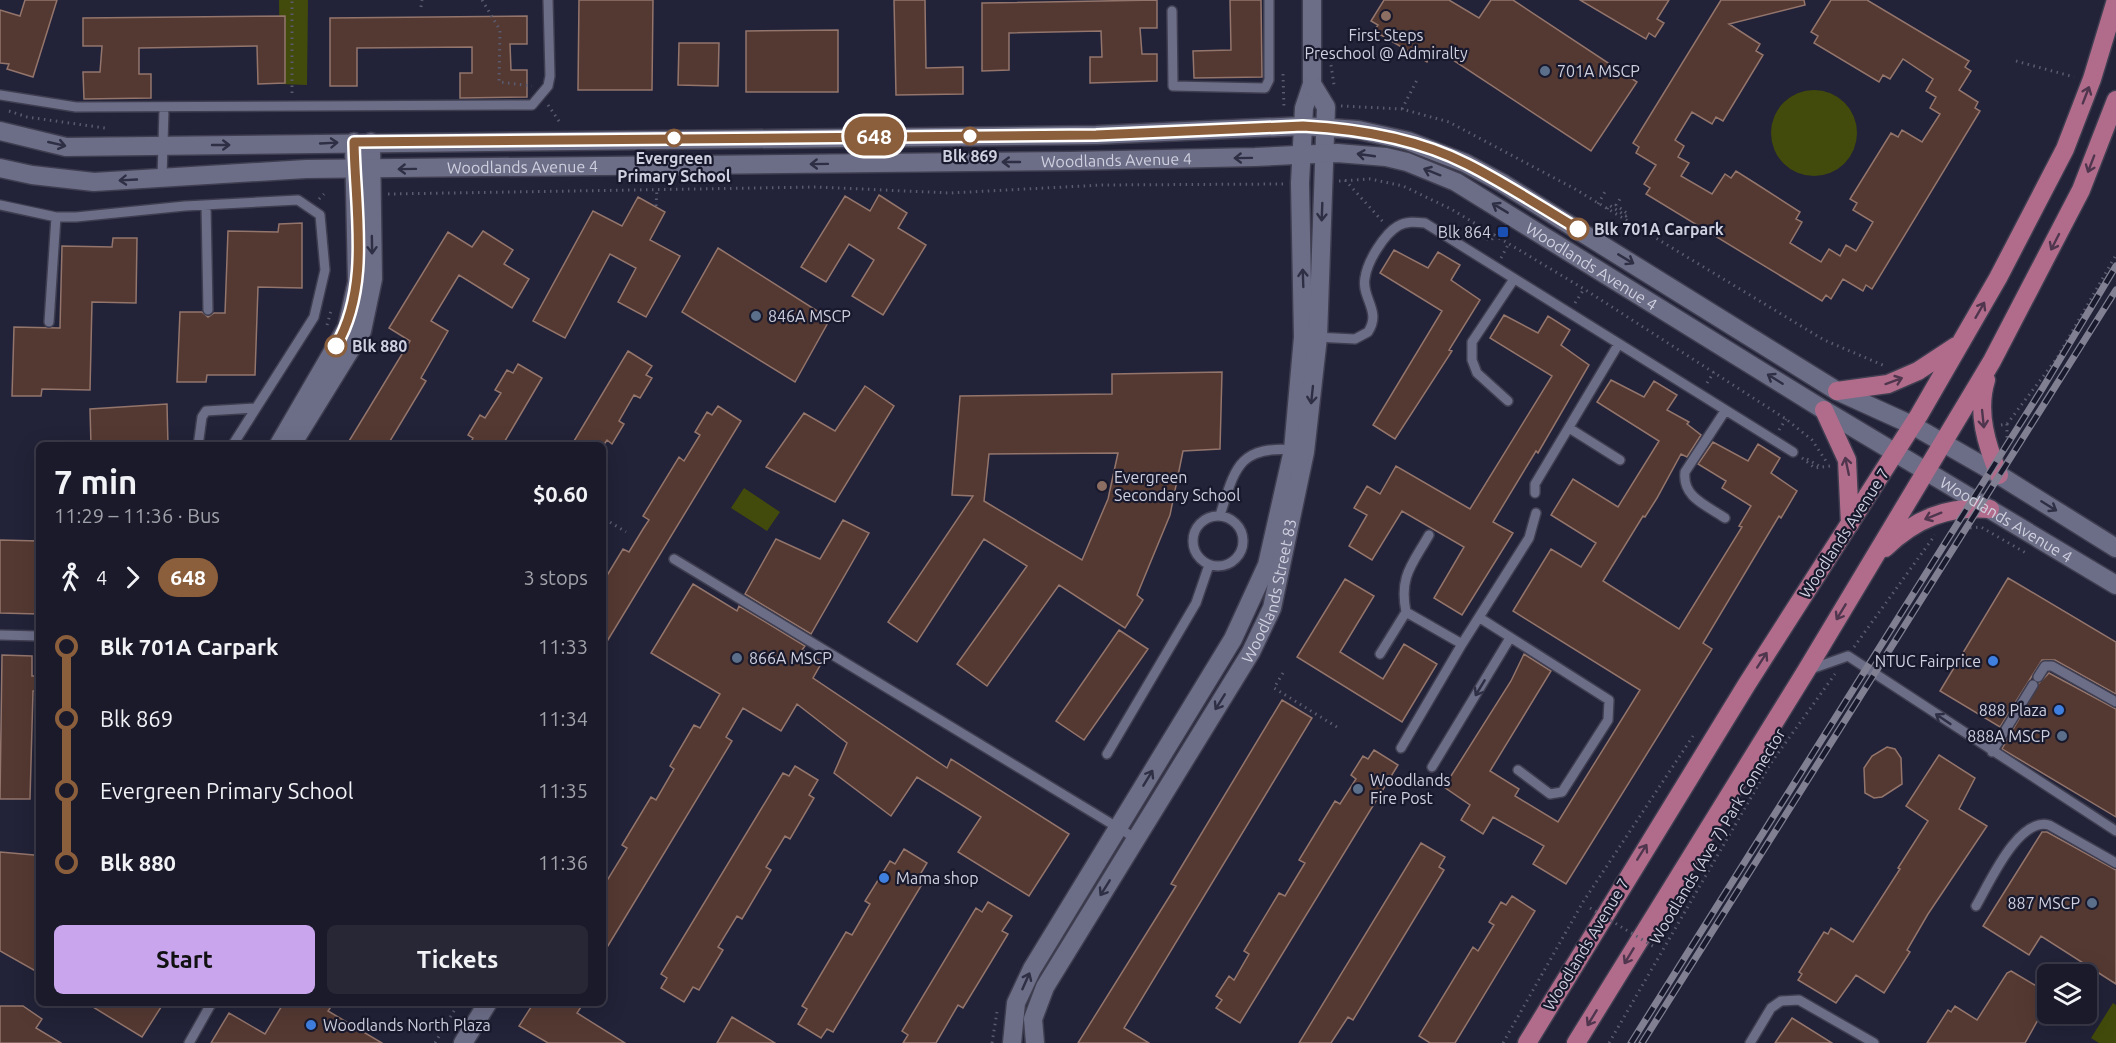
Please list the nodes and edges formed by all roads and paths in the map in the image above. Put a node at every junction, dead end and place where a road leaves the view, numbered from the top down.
1 (292, 0) edge
2 (422, 0) edge
3 (482, 0) edge
4 (548, 0) edge
5 (1269, 0) edge
6 (1311, 0) edge
7 (2116, 0) edge
8 (422, 8) dead end
9 (1172, 10) dead end
10 (2016, 61) dead end
11 (1418, 80) dead end
12 (1312, 84) junction
13 (2073, 86) dead end
14 (0, 95) edge
15 (541, 96) junction
16 (2116, 100) edge
17 (292, 104) junction
18 (1336, 106) dead end
19 (164, 108) junction
20 (1402, 109) junction
21 (1303, 126) junction
22 (1326, 127) junction
23 (0, 131) edge
24 (567, 140) junction
25 (363, 142) junction
26 (163, 145) junction
27 (1324, 154) junction
28 (1302, 155) junction
29 (0, 168) edge
30 (362, 169) junction
31 (162, 178) junction
32 (1345, 180) junction
33 (1336, 182) dead end
34 (1286, 184) dead end
35 (657, 188) junction
36 (1606, 190) dead end
37 (388, 193) dead end
38 (324, 194) dead end
39 (310, 195) dead end
40 (1620, 198) dead end
41 (319, 200) junction
42 (1598, 204) junction
43 (0, 205) edge
44 (206, 205) junction
45 (656, 206) dead end
46 (325, 207) dead end
47 (1607, 209) junction
48 (56, 217) junction
49 (1392, 231) junction
50 (1495, 234) junction
51 (1509, 243) junction
52 (1489, 246) dead end
53 (1499, 252) dead end
54 (1504, 252) dead end
55 (2116, 255) edge
56 (1492, 265) junction
57 (1514, 279) junction
58 (1584, 290) junction
59 (1578, 298) dead end
60 (332, 306) dead end
61 (208, 310) dead end
62 (49, 322) dead end
63 (324, 335) dead end
64 (1311, 337) junction
65 (1962, 342) junction
66 (1618, 345) junction
67 (1992, 362) junction
68 (1897, 364) dead end
69 (1714, 372) junction
70 (1710, 379) dead end
71 (1837, 391) junction
72 (1508, 401) dead end
73 (255, 408) junction
74 (1824, 410) junction
75 (1725, 411) junction
76 (2007, 424) dead end
77 (1912, 425) junction
78 (1569, 428) junction
79 (199, 442) edge
80 (234, 442) edge
81 (280, 442) edge
82 (293, 442) edge
83 (1944, 443) junction
84 (1299, 451) junction
85 (1896, 451) junction
86 (1793, 452) joint
87 (1620, 460) dead end
88 (1830, 466) junction
89 (1815, 468) dead end
90 (1928, 469) junction
91 (1999, 475) junction
92 (1832, 477) dead end
93 (1535, 493) dead end
94 (1990, 509) junction
95 (1536, 513) dead end
96 (1220, 515) junction
97 (1725, 518) dead end
98 (606, 520) edge
99 (1850, 524) junction
100 (1970, 528) dead end
101 (1938, 530) dead end
102 (626, 532) dead end
103 (1429, 535) dead end
104 (2116, 548) edge
105 (2033, 557) dead end
106 (674, 559) dead end
107 (1871, 562) junction
108 (1209, 565) junction
109 (2116, 585) edge
110 (1406, 612) junction
111 (1480, 618) junction
112 (0, 635) edge
113 (36, 636) edge
114 (1510, 638) junction
115 (1233, 639) junction
116 (1462, 644) junction
117 (1251, 652) junction
118 (1380, 654) dead end
119 (1848, 656) junction
120 (1806, 671) junction
121 (1283, 673) dead end
122 (2116, 702) edge
123 (1340, 729) dead end
124 (1696, 732) dead end
125 (1401, 748) dead end
126 (1992, 752) junction
127 (1107, 754) dead end
128 (1432, 766) dead end
129 (1518, 770) dead end
130 (1118, 828) junction
131 (2116, 831) edge
132 (1135, 838) junction
133 (2116, 863) edge
134 (1976, 906) dead end
135 (1590, 908) dead end
136 (1656, 948) dead end
137 (210, 1006) edge
138 (457, 1006) edge
139 (473, 1006) edge
140 (486, 1006) edge
141 (189, 1043) edge
142 (435, 1043) edge
143 (450, 1043) edge
144 (463, 1043) edge
145 (1012, 1043) edge
146 (1035, 1043) edge
147 (1503, 1043) edge
148 (1527, 1043) edge
149 (1576, 1043) edge
150 (1609, 1043) edge
151 (1750, 1043) edge
152 (1874, 1043) edge

1 - 17 path
2 - 8 path
3 - 15 path
4 - 15 lane
5 - 9 lane
6 - 12 main road
65 -> 7 main road, Woodlands Avenue 7
10 - 13 path
11 - 20 path
12 - 21 main road, Woodlands Street 83
12 - 22 main road, Woodlands Street 83
14 - 19 lane
15 - 17 lane
15 - 24 path
16 -> 67 main road
17 - 19 lane
18 - 20 path
19 - 26 lane
20 - 42 path
21 - 22 main road, Woodlands Avenue 4
21 - 24 main road, Woodlands Avenue 4
21 - 28 main road, Woodlands Street 83
22 - 27 main road, Woodlands Street 83
22 -> 71 main road, Woodlands Avenue 4
23 -> 26 main road, Woodlands Avenue 4
24 - 25 main road, Woodlands Avenue 4
26 -> 25 main road, Woodlands Avenue 4
25 - 30 main road
26 - 31 lane
27 - 28 main road, Woodlands Avenue 4
27 -> 64 main road, Woodlands Street 83
74 -> 27 main road, Woodlands Avenue 4
28 -> 30 main road, Woodlands Avenue 4
64 -> 28 main road, Woodlands Street 83
31 -> 29 main road, Woodlands Avenue 4
30 - 31 main road, Woodlands Avenue 4
30 - 81 main road
30 -> 82 main road
32 - 33 path
32 - 49 path
32 - 50 path
34 - 35 path
35 - 37 path
35 - 45 path
36 - 42 path
38 - 41 path
39 - 41 path
40 - 47 path
41 - 46 path
42 - 47 path
43 - 48 lane
44 - 48 lane
44 - 61 lane
44 - 73 lane
47 - 68 path
48 - 62 lane
49 - 56 lane
49 - 64 lane
50 - 51 path
50 - 52 path
51 - 54 path
51 - 58 path
53 - 56 path
55 - 76 path
56 - 57 lane
57 - 66 lane
57 - 72 lane
58 - 59 path
58 - 69 path
60 - 63 path
64 - 84 main road, Woodlands Street 83
71 -> 65 main road
65 - 77 main road, Woodlands Avenue 7
66 - 75 lane
66 - 78 lane
67 - 83 main road
67 -> 91 main road
69 - 70 path
69 - 88 path
71 - 77 main road, Woodlands Avenue 4
73 - 79 lane
73 - 80 lane
74 - 85 main road, Woodlands Avenue 4
99 -> 74 main road
75 - 86 lane
75 - 97 lane
77 - 83 main road, Woodlands Avenue 4
77 - 85 main road, Woodlands Avenue 7
78 - 87 lane
78 - 93 lane
83 - 90 main road
83 - 91 main road, Woodlands Avenue 4
84 - 96 lane
84 - 115 main road, Woodlands Street 83
84 - 117 main road, Woodlands Street 83
85 - 90 main road, Woodlands Avenue 4
85 - 99 main road, Woodlands Avenue 7
86 - 88 path
88 - 89 path
88 - 92 path
90 - 94 main road, Woodlands Avenue 4
90 - 107 main road
91 -> 104 main road, Woodlands Avenue 4
94 -> 107 main road
94 - 109 main road, Woodlands Avenue 4
95 - 111 lane
96 - 108 lane
96 - 108 lane
98 - 102 path
148 -> 99 main road, Woodlands Avenue 7
100 - 105 path
101 - 119 path, Woodlands (Ave 7) Park Connector
103 - 110 lane
106 - 130 lane
107 -> 120 main road
108 - 127 lane
110 - 116 lane
110 - 118 lane
111 - 114 lane
111 - 116 lane
112 - 113 lane
114 -> 128 lane
114 - 129 lane
115 - 117 lane
130 -> 115 main road, Woodlands Street 83
116 - 125 lane
117 -> 132 main road, Woodlands Street 83
119 - 120 lane
126 -> 119 lane
119 - 150 path, Woodlands (Ave 7) Park Connector
120 -> 149 main road
121 - 123 path
122 - 126 lane
124 - 147 path
126 - 131 lane
130 - 132 lane
145 -> 130 main road, Woodlands Street 83
132 -> 146 main road, Woodlands Street 83
133 - 134 lane
135 - 136 path, bridge
137 - 141 lane
138 - 142 path
139 - 143 main road
140 - 144 main road
151 - 152 lane

